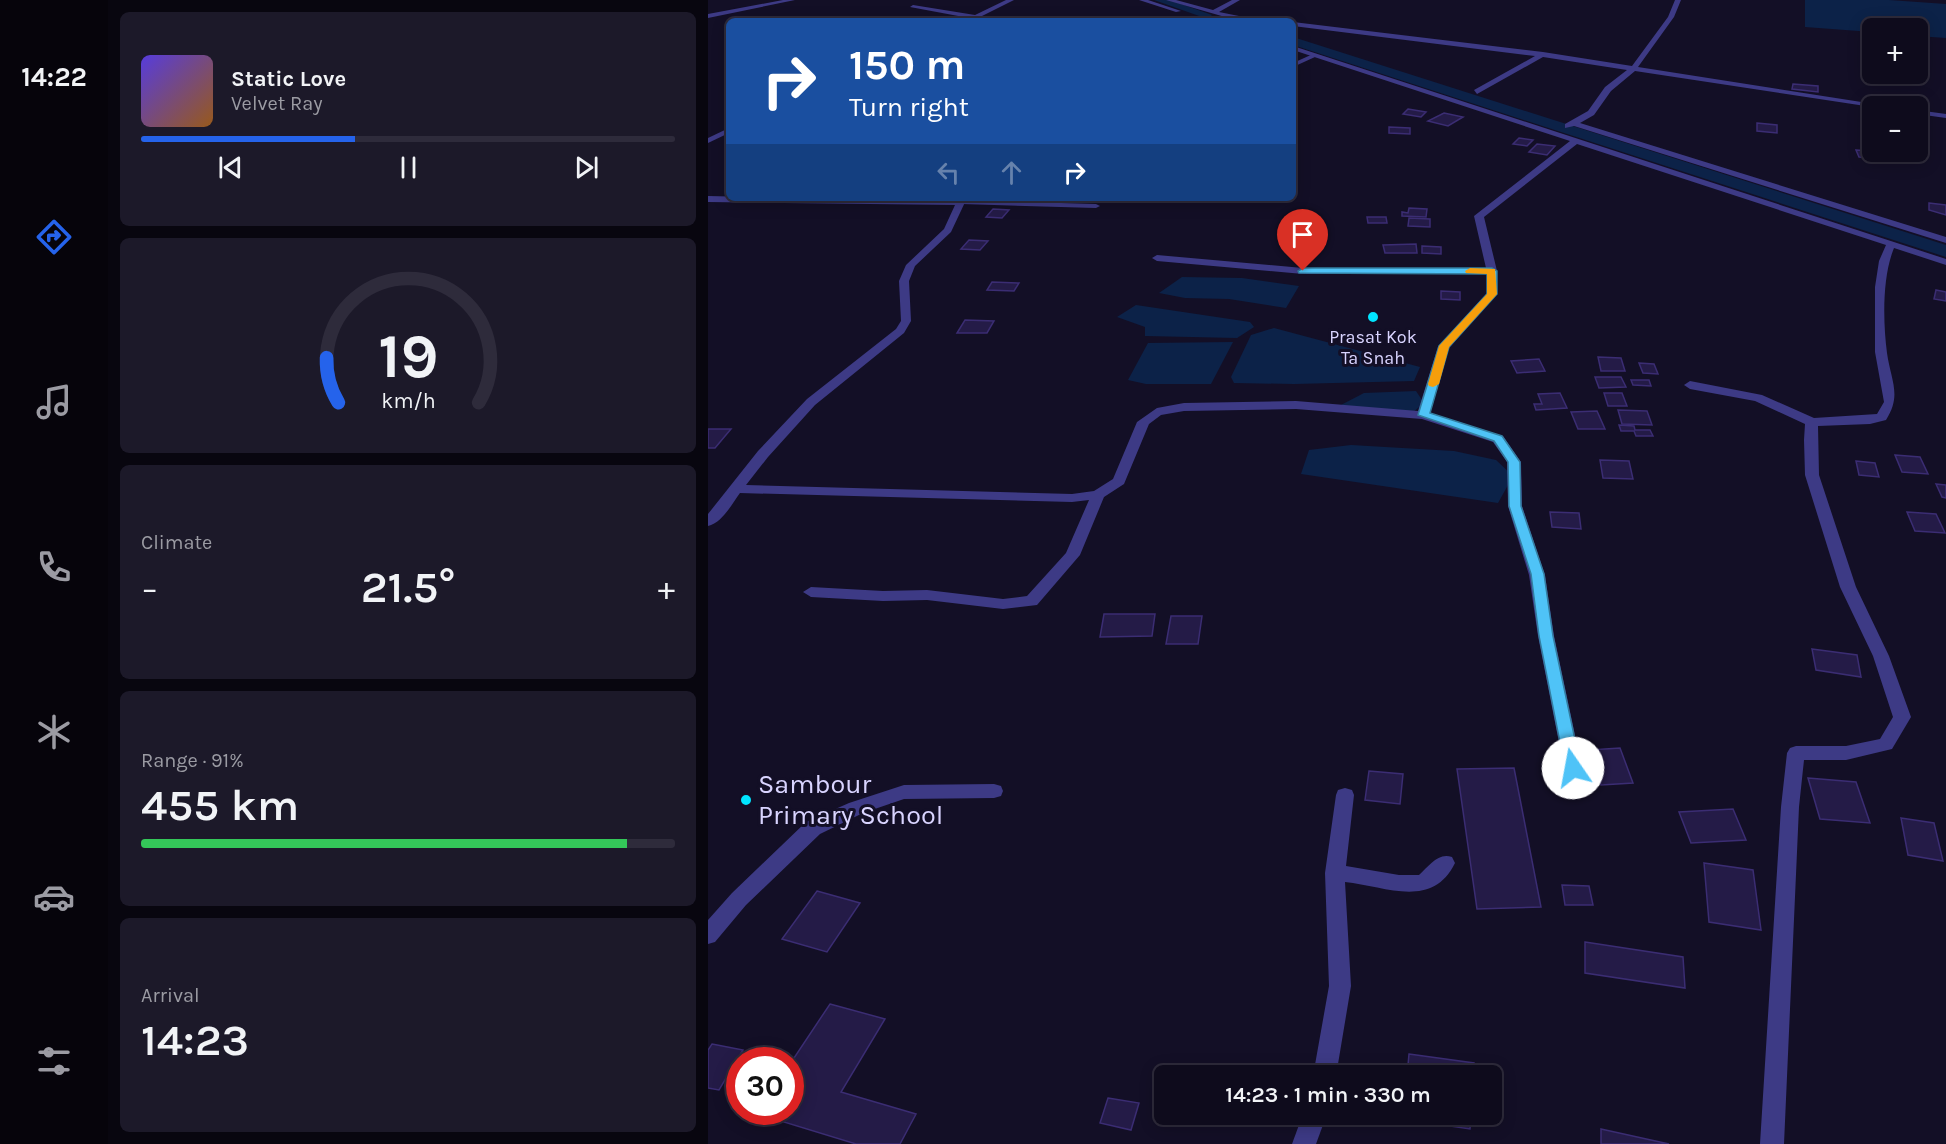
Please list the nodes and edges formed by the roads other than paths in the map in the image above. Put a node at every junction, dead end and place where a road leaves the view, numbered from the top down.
1 (792, 0) edge
2 (1011, 0) edge
3 (1142, 0) edge
4 (1169, 0) edge
5 (1237, 0) edge
6 (1678, 0) edge
7 (913, 7) dead end
8 (1181, 12) dead end
9 (1213, 12) junction
10 (1221, 14) junction
11 (708, 15) edge
12 (975, 17) joint
13 (1201, 18) dead end
14 (1244, 18) edge
15 (1296, 24) edge
16 (1296, 49) edge
17 (1543, 54) junction
18 (1313, 56) junction
19 (1296, 64) edge
20 (1635, 67) junction
21 (1477, 92) dead end
22 (1862, 103) edge
23 (1928, 114) edge
24 (1946, 116) edge
25 (1573, 123) junction
26 (726, 132) edge
27 (1551, 134) junction
28 (708, 141) edge
29 (1575, 141) junction
30 (708, 199) edge
31 (726, 199) edge
32 (806, 201) edge
33 (943, 201) edge
34 (962, 201) edge
35 (984, 201) edge
36 (1096, 206) dead end
37 (1946, 240) edge
38 (1891, 244) junction
39 (1157, 258) dead end
40 (1946, 262) edge
41 (1492, 271) junction
42 (1690, 385) dead end
43 (1423, 415) junction
44 (1812, 422) junction
45 (736, 489) junction
46 (1098, 495) junction
47 (708, 522) edge
48 (811, 592) dead end
49 (1573, 768) dead end
50 (994, 791) dead end
51 (1345, 795) dead end
52 (1445, 863) dead end
53 (1335, 873) junction
54 (708, 936) edge
55 (1326, 1065) edge
56 (1311, 1125) edge
57 (1304, 1144) edge
58 (1773, 1144) edge

1 - 11 street
2 - 12 street
3 - 8 street
4 - 9 street
5 - 9 street
6 - 20 street
7 - 12 street
9 - 10 street
10 - 13 street
10 - 14 street
15 - 17 street
16 - 18 street
17 - 20 street
17 - 21 street
18 - 19 lane
18 - 27 street
20 - 22 street
20 - 25 street
23 - 24 street
25 - 27 street
25 - 37 street
26 - 28 street
27 - 29 street
29 - 38 street
29 - 41 street
30 - 31 street
32 - 33 street
34 - 45 street
35 - 36 lane
38 - 40 street
38 - 44 street
39 - 41 street
41 - 43 street
42 - 44 street
43 - 46 street
43 - 49 street
44 - 58 street
45 - 46 street
45 - 47 street
46 - 48 street
50 - 54 street
51 - 53 street
52 - 53 street
53 - 55 street
56 - 57 street

